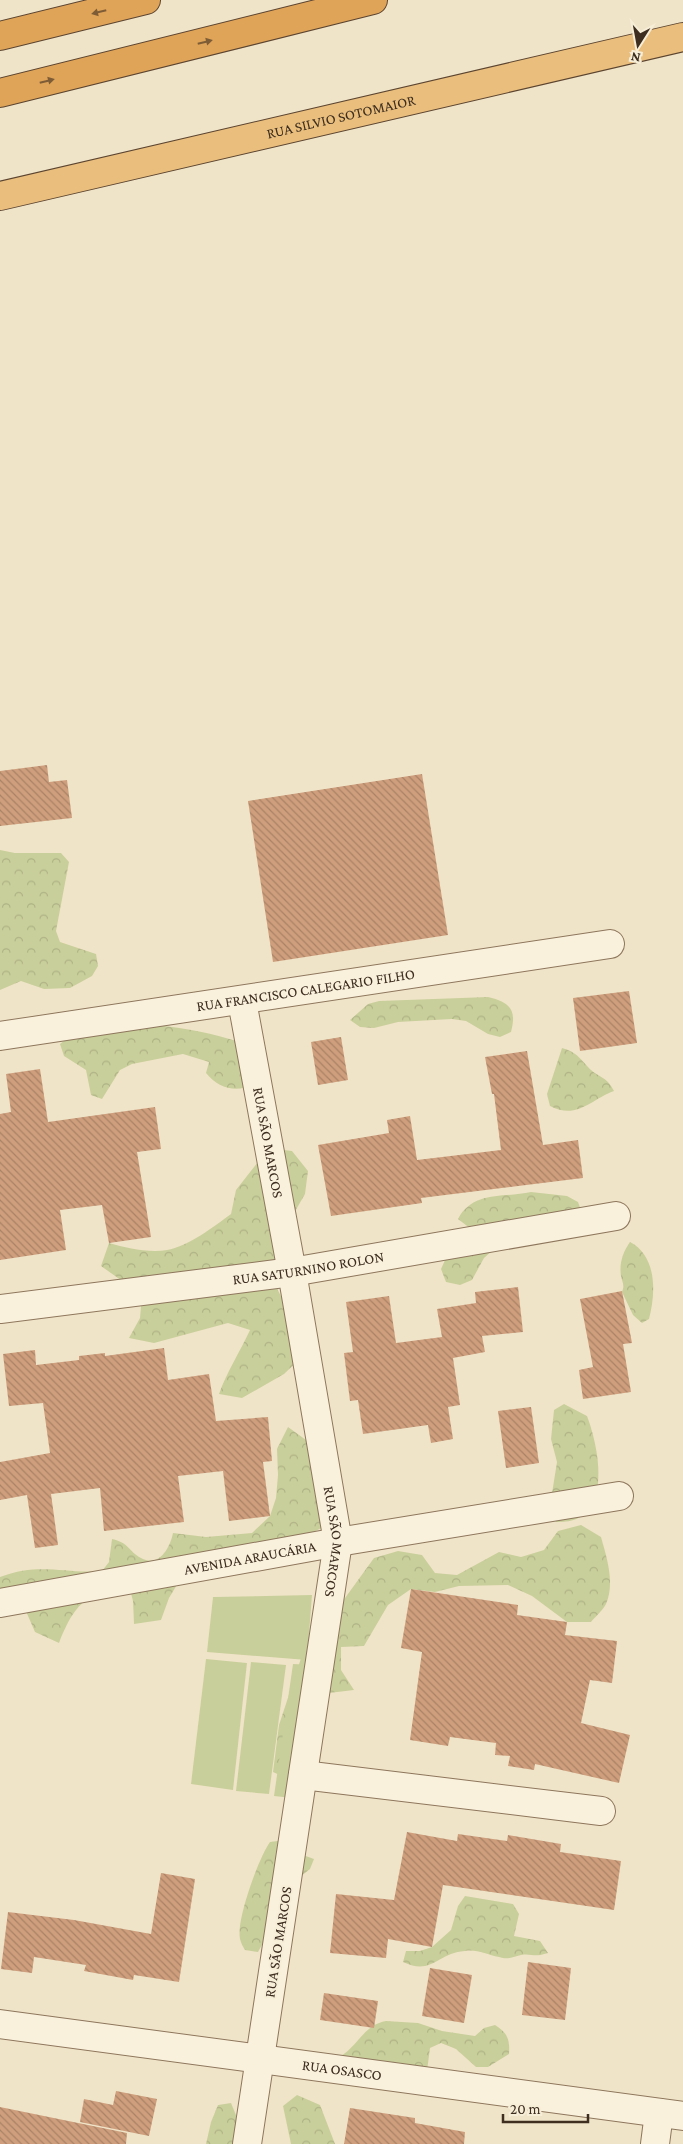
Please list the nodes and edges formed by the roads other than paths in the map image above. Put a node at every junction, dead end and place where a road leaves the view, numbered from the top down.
1 (146, 0) edge
2 (373, 0) edge
3 (0, 36) edge
4 (683, 37) edge
5 (0, 92) edge
6 (0, 196) edge
7 (610, 944) dead end
8 (242, 1000) junction
9 (0, 1036) edge
10 (616, 1216) dead end
11 (292, 1272) junction
12 (0, 1309) edge
13 (619, 1496) dead end
14 (338, 1542) junction
15 (0, 1603) edge
16 (303, 1774) junction
17 (601, 1811) dead end
18 (0, 2024) edge
19 (260, 2059) junction
20 (671, 2115) edge
21 (247, 2144) edge
22 (655, 2144) edge

1 -> 3 highway
5 -> 2 highway
4 - 6 highway, RUA SILVIO SOTOMAIOR
7 - 8 street, RUA FRANCISCO CALEGARIO FILHO
8 - 9 street, RUA FRANCISCO CALEGARIO FILHO
8 - 11 street, RUA SÃO MARCOS
10 - 11 street, RUA SATURNINO ROLON
11 - 12 street, RUA SATURNINO ROLON
11 - 14 street, RUA SÃO MARCOS
13 - 14 street, AVENIDA ARAUCÁRIA
14 - 15 street, AVENIDA ARAUCÁRIA
14 - 16 street, RUA SÃO MARCOS
16 - 17 street
16 - 19 street, RUA SÃO MARCOS
18 - 19 street, RUA OSASCO
19 - 20 street, RUA OSASCO
19 - 21 street, RUA SÃO MARCOS
20 - 22 street

